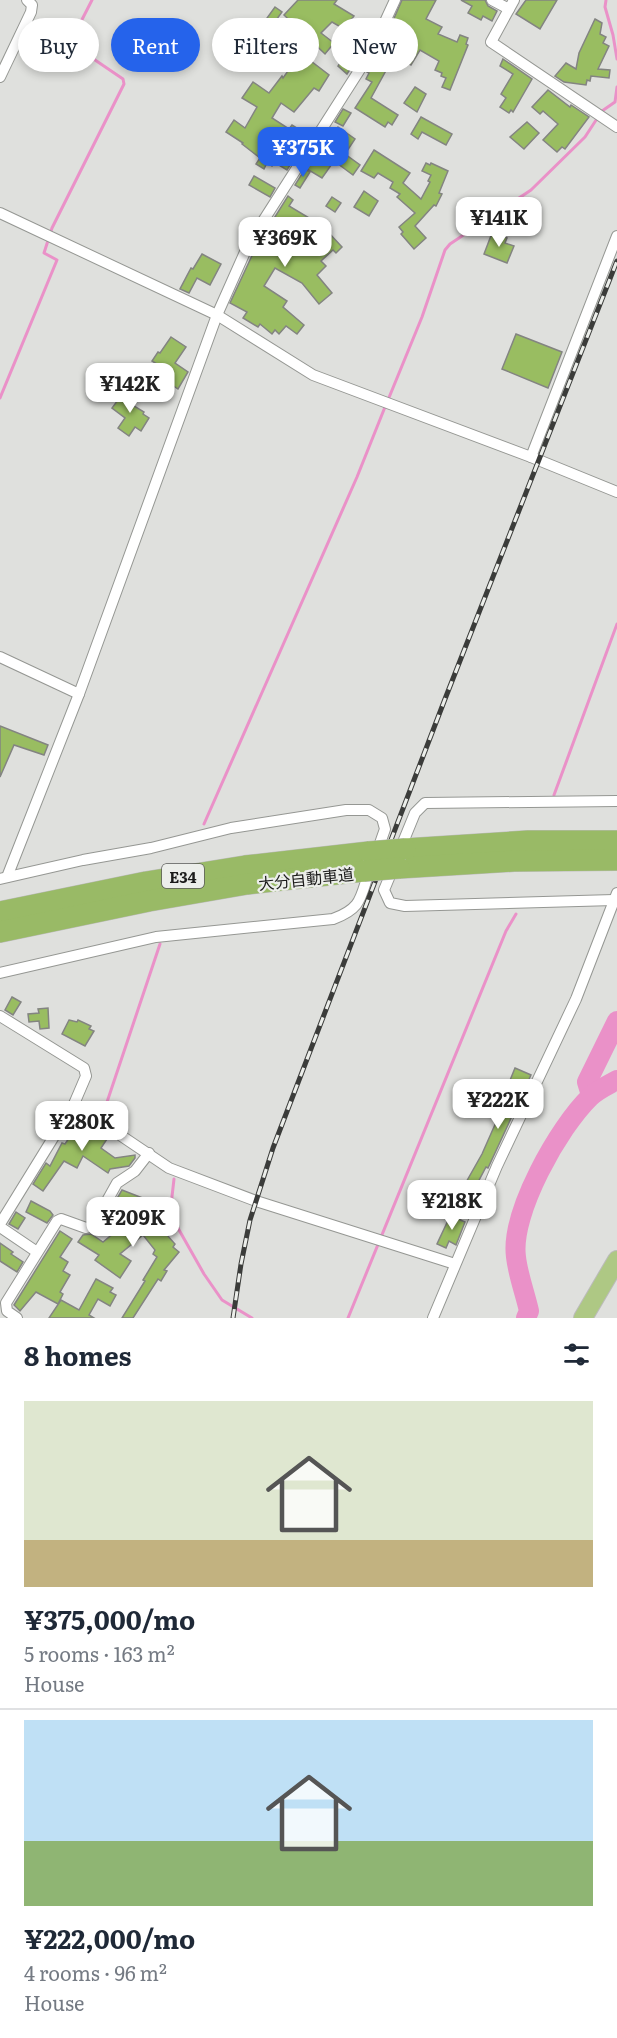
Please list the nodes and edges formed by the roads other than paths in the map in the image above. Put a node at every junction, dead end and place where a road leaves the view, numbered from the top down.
1 (27, 0) edge
2 (395, 0) edge
3 (492, 0) edge
4 (511, 4) edge
5 (0, 77) edge
6 (617, 128) edge
7 (0, 213) edge
8 (617, 236) edge
9 (217, 315) junction
10 (531, 457) junction
11 (617, 492) edge
12 (0, 657) edge
13 (79, 693) junction
14 (617, 801) edge
15 (617, 842) edge
16 (402, 859) junction
17 (617, 860) edge
18 (366, 862) junction
19 (4, 878) edge
20 (615, 896) edge
21 (0, 912) edge
22 (0, 932) edge
23 (0, 973) edge
24 (0, 1016) edge
25 (74, 1104) junction
26 (149, 1153) junction
27 (0, 1226) edge
28 (38, 1252) junction
29 (617, 1260) edge
30 (455, 1264) junction
31 (17, 1318) edge
32 (433, 1318) edge
33 (584, 1318) edge

1 - 5 street
2 - 9 street
3 - 4 street
4 - 6 street
7 - 9 street
8 - 10 street
9 - 10 street
9 - 13 street
10 - 11 street
12 - 13 street
13 - 19 street
14 - 20 street
15 - 16 highway, 大分自動車道 / E34
16 - 17 highway, 大分自動車道 / E34
16 - 18 highway, 大分自動車道 / E34, bridge
18 - 21 highway, 大分自動車道 / E34
18 - 22 highway, 大分自動車道 / E34
19 - 23 street
20 - 30 street
24 - 25 street
25 - 26 street
25 - 27 street
26 - 28 street
26 - 30 street
27 - 28 street
28 - 31 street
29 - 33 highway
30 - 32 street

